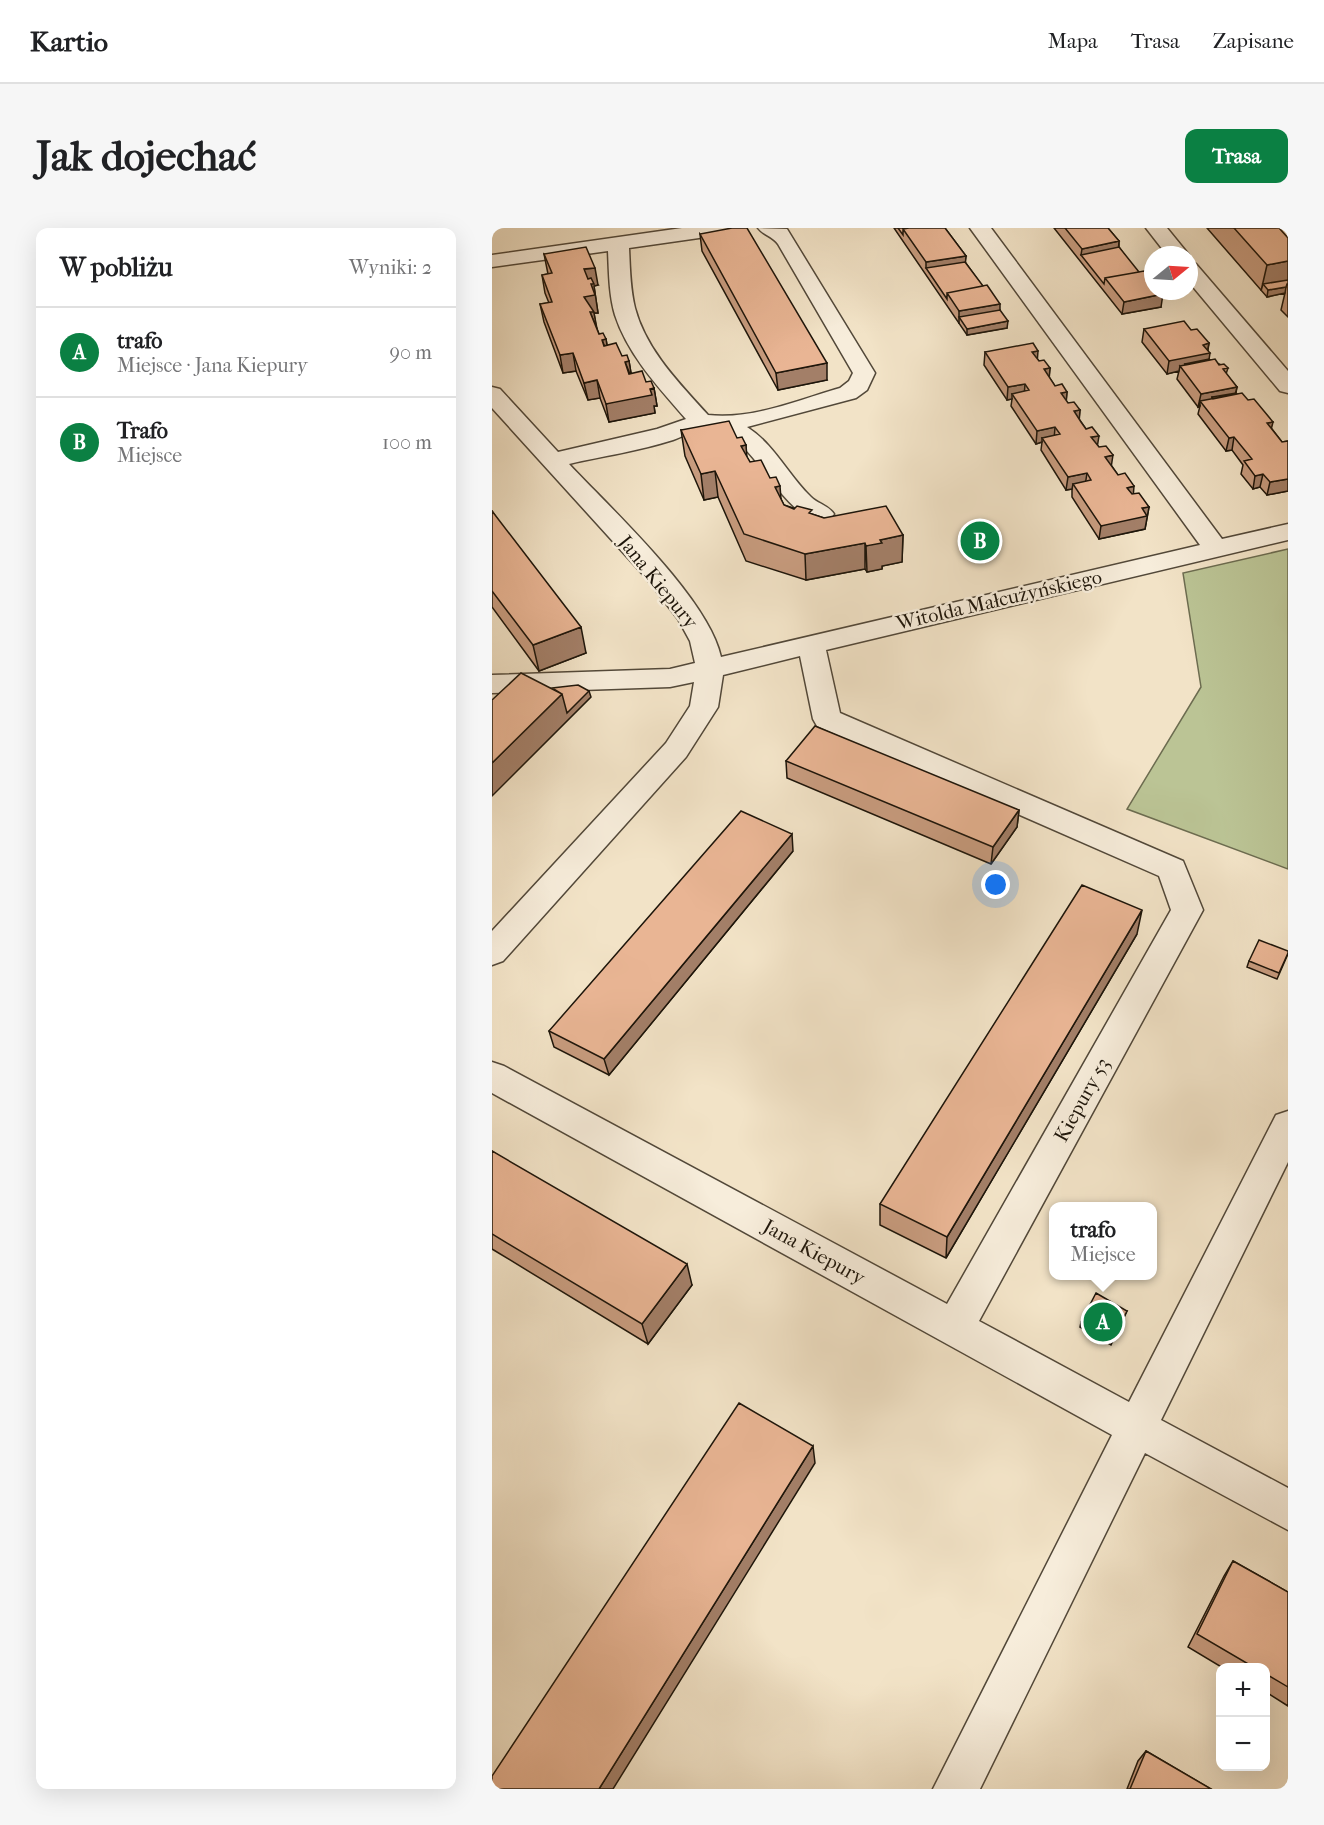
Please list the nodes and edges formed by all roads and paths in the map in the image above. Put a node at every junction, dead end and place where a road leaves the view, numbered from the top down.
1 (728, 228) edge
2 (768, 228) edge
3 (980, 228) edge
4 (1156, 228) edge
5 (670, 231) edge
6 (618, 243) junction
7 (1171, 246) edge
8 (492, 261) edge
9 (1198, 279) edge
10 (1288, 386) edge
11 (492, 394) edge
12 (701, 421) junction
13 (726, 424) junction
14 (553, 460) junction
15 (821, 514) edge
16 (1288, 532) edge
17 (1215, 549) junction
18 (811, 645) junction
19 (710, 669) junction
20 (492, 684) edge
21 (492, 952) edge
22 (492, 1076) edge
23 (1288, 1126) edge
24 (954, 1329) junction
25 (1136, 1428) junction
26 (1288, 1510) edge
27 (956, 1789) edge

1 - 5 street
2 - 13 street
3 - 17 street
4 - 7 street
5 - 6 street
6 - 8 street
6 - 12 street
9 - 10 street
11 - 14 street, Jana Kiepury
12 - 13 street
12 - 14 street
13 - 15 street
14 - 19 street, Jana Kiepury
16 - 17 street, Witolda Małcużyńskiego
17 - 18 street, Witolda Małcużyńskiego
18 - 19 street, Witolda Małcużyńskiego
18 - 24 street, Kiepury 53
19 - 20 street, Witolda Małcużyńskiego
19 - 21 street, Jana Kiepury
22 - 24 street, Jana Kiepury
23 - 25 street
24 - 25 street, Jana Kiepury
25 - 26 street, Jana Kiepury
25 - 27 street

